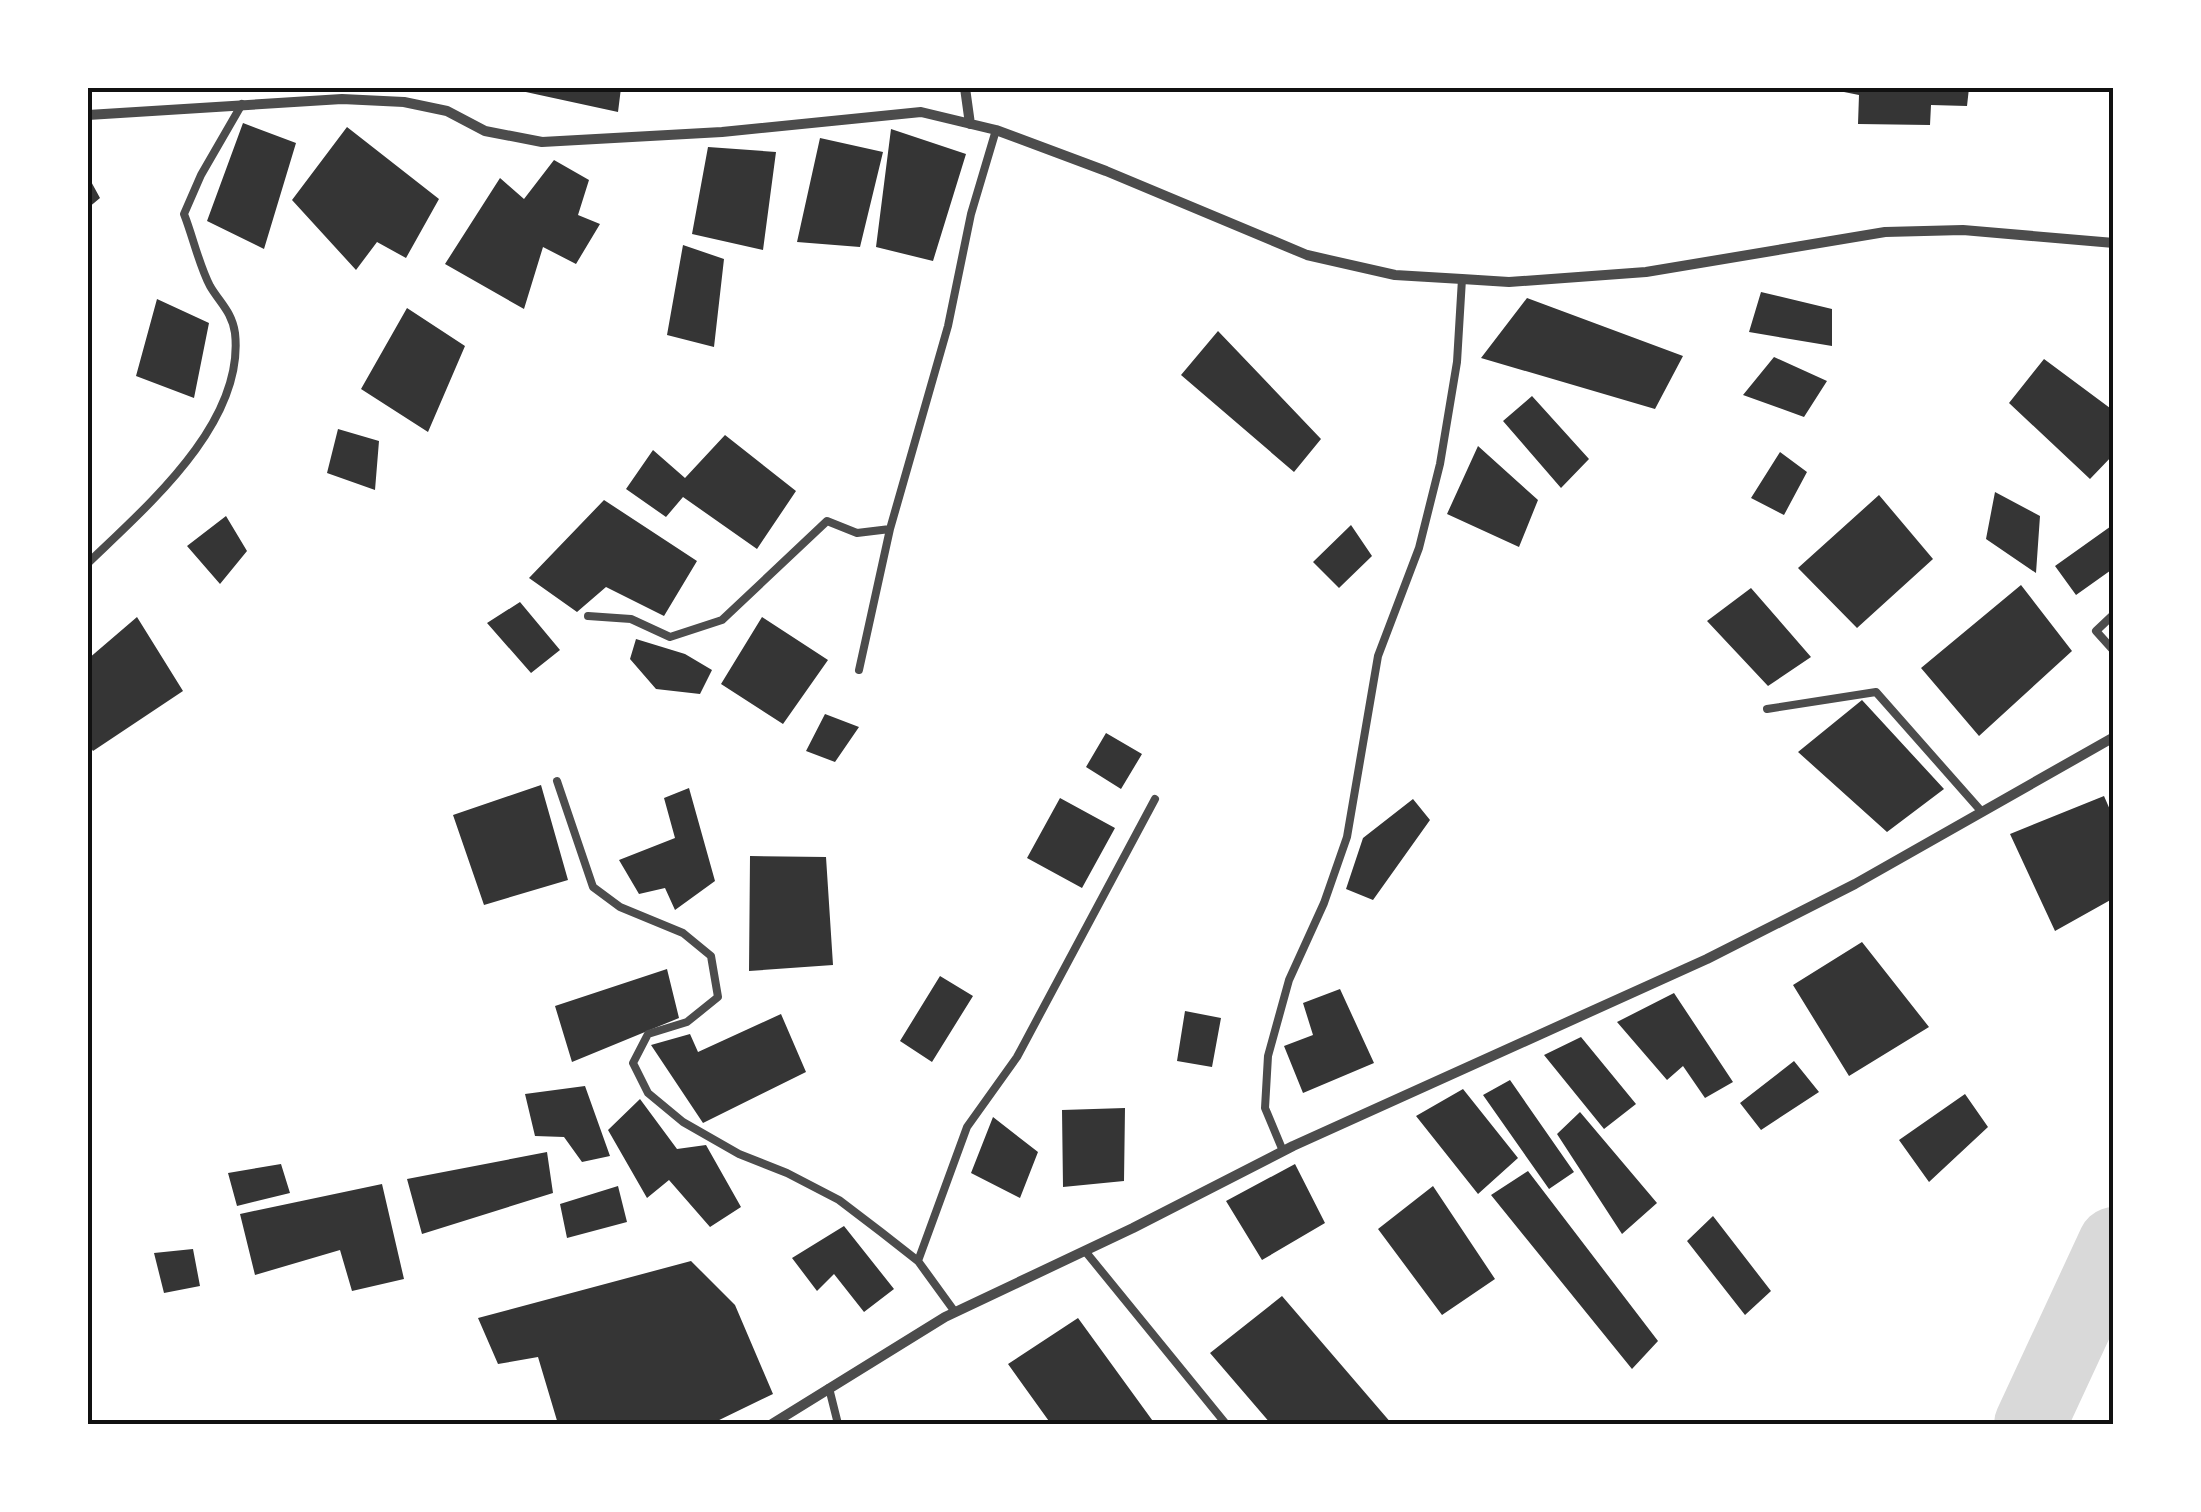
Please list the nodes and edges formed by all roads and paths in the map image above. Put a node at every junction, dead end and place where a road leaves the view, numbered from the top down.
1 (964, 88) edge
2 (242, 104) junction
3 (88, 115) edge
4 (970, 124) junction
5 (996, 130) junction
6 (2114, 243) edge
7 (1462, 279) junction
8 (890, 529) junction
9 (88, 564) edge
10 (2114, 614) edge
11 (588, 616) dead end
12 (2114, 651) edge
13 (859, 670) dead end
14 (1767, 708) dead end
15 (2114, 737) edge
16 (557, 781) dead end
17 (1155, 799) dead end
18 (1982, 812) junction
19 (1282, 1151) junction
20 (1085, 1251) junction
21 (918, 1261) junction
22 (955, 1312) junction
23 (830, 1388) junction
24 (772, 1424) edge
25 (838, 1424) edge
26 (1226, 1424) edge

1 - 4 street
2 - 3 street
2 - 4 street
2 - 9 lane
4 - 5 street
5 - 7 street
5 - 8 lane
6 - 7 street
7 - 19 lane
8 - 11 lane
8 - 13 lane
10 - 12 lane
14 - 18 lane
15 - 18 street
16 - 21 lane
17 - 21 lane
18 - 19 street
19 - 20 street
20 - 22 street
20 - 26 lane
21 - 22 lane
22 - 23 street
23 - 24 street
23 - 25 lane

